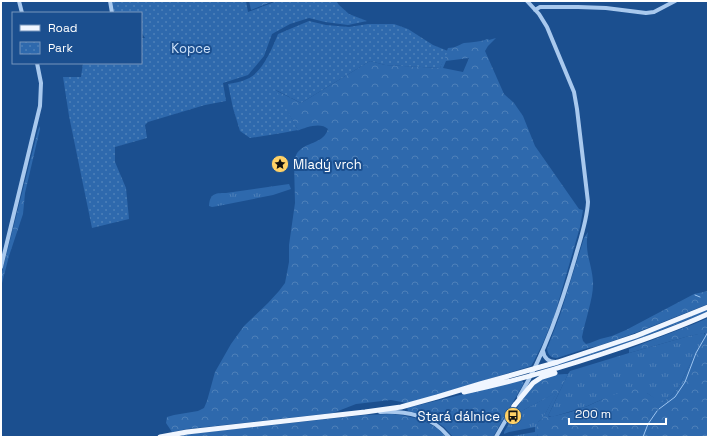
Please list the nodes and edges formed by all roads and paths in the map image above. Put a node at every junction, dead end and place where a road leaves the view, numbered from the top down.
1 (19, 1) edge
2 (110, 1) edge
3 (527, 1) edge
4 (675, 1) edge
5 (535, 10) junction
6 (22, 12) edge
7 (112, 12) edge
8 (37, 64) edge
9 (1, 266) edge
10 (708, 306) edge
11 (708, 314) edge
12 (543, 349) junction
13 (589, 359) junction
14 (558, 362) junction
15 (534, 370) junction
16 (532, 376) junction
17 (437, 397) junction
18 (514, 406) junction
19 (365, 412) junction
20 (160, 437) edge
21 (449, 437) edge
22 (496, 437) edge

1 - 6 street
2 - 7 street
3 - 5 street
4 - 5 street
5 - 12 street
8 - 9 street
10 - 14 main road
11 - 13 main road
12 - 14 street
12 - 15 street
13 - 16 main road
13 - 18 main road
14 - 15 main road
15 - 16 street
15 - 17 main road
16 - 17 main road
16 - 18 street
17 - 19 main road
18 - 22 street
19 - 20 main road
19 - 21 street

